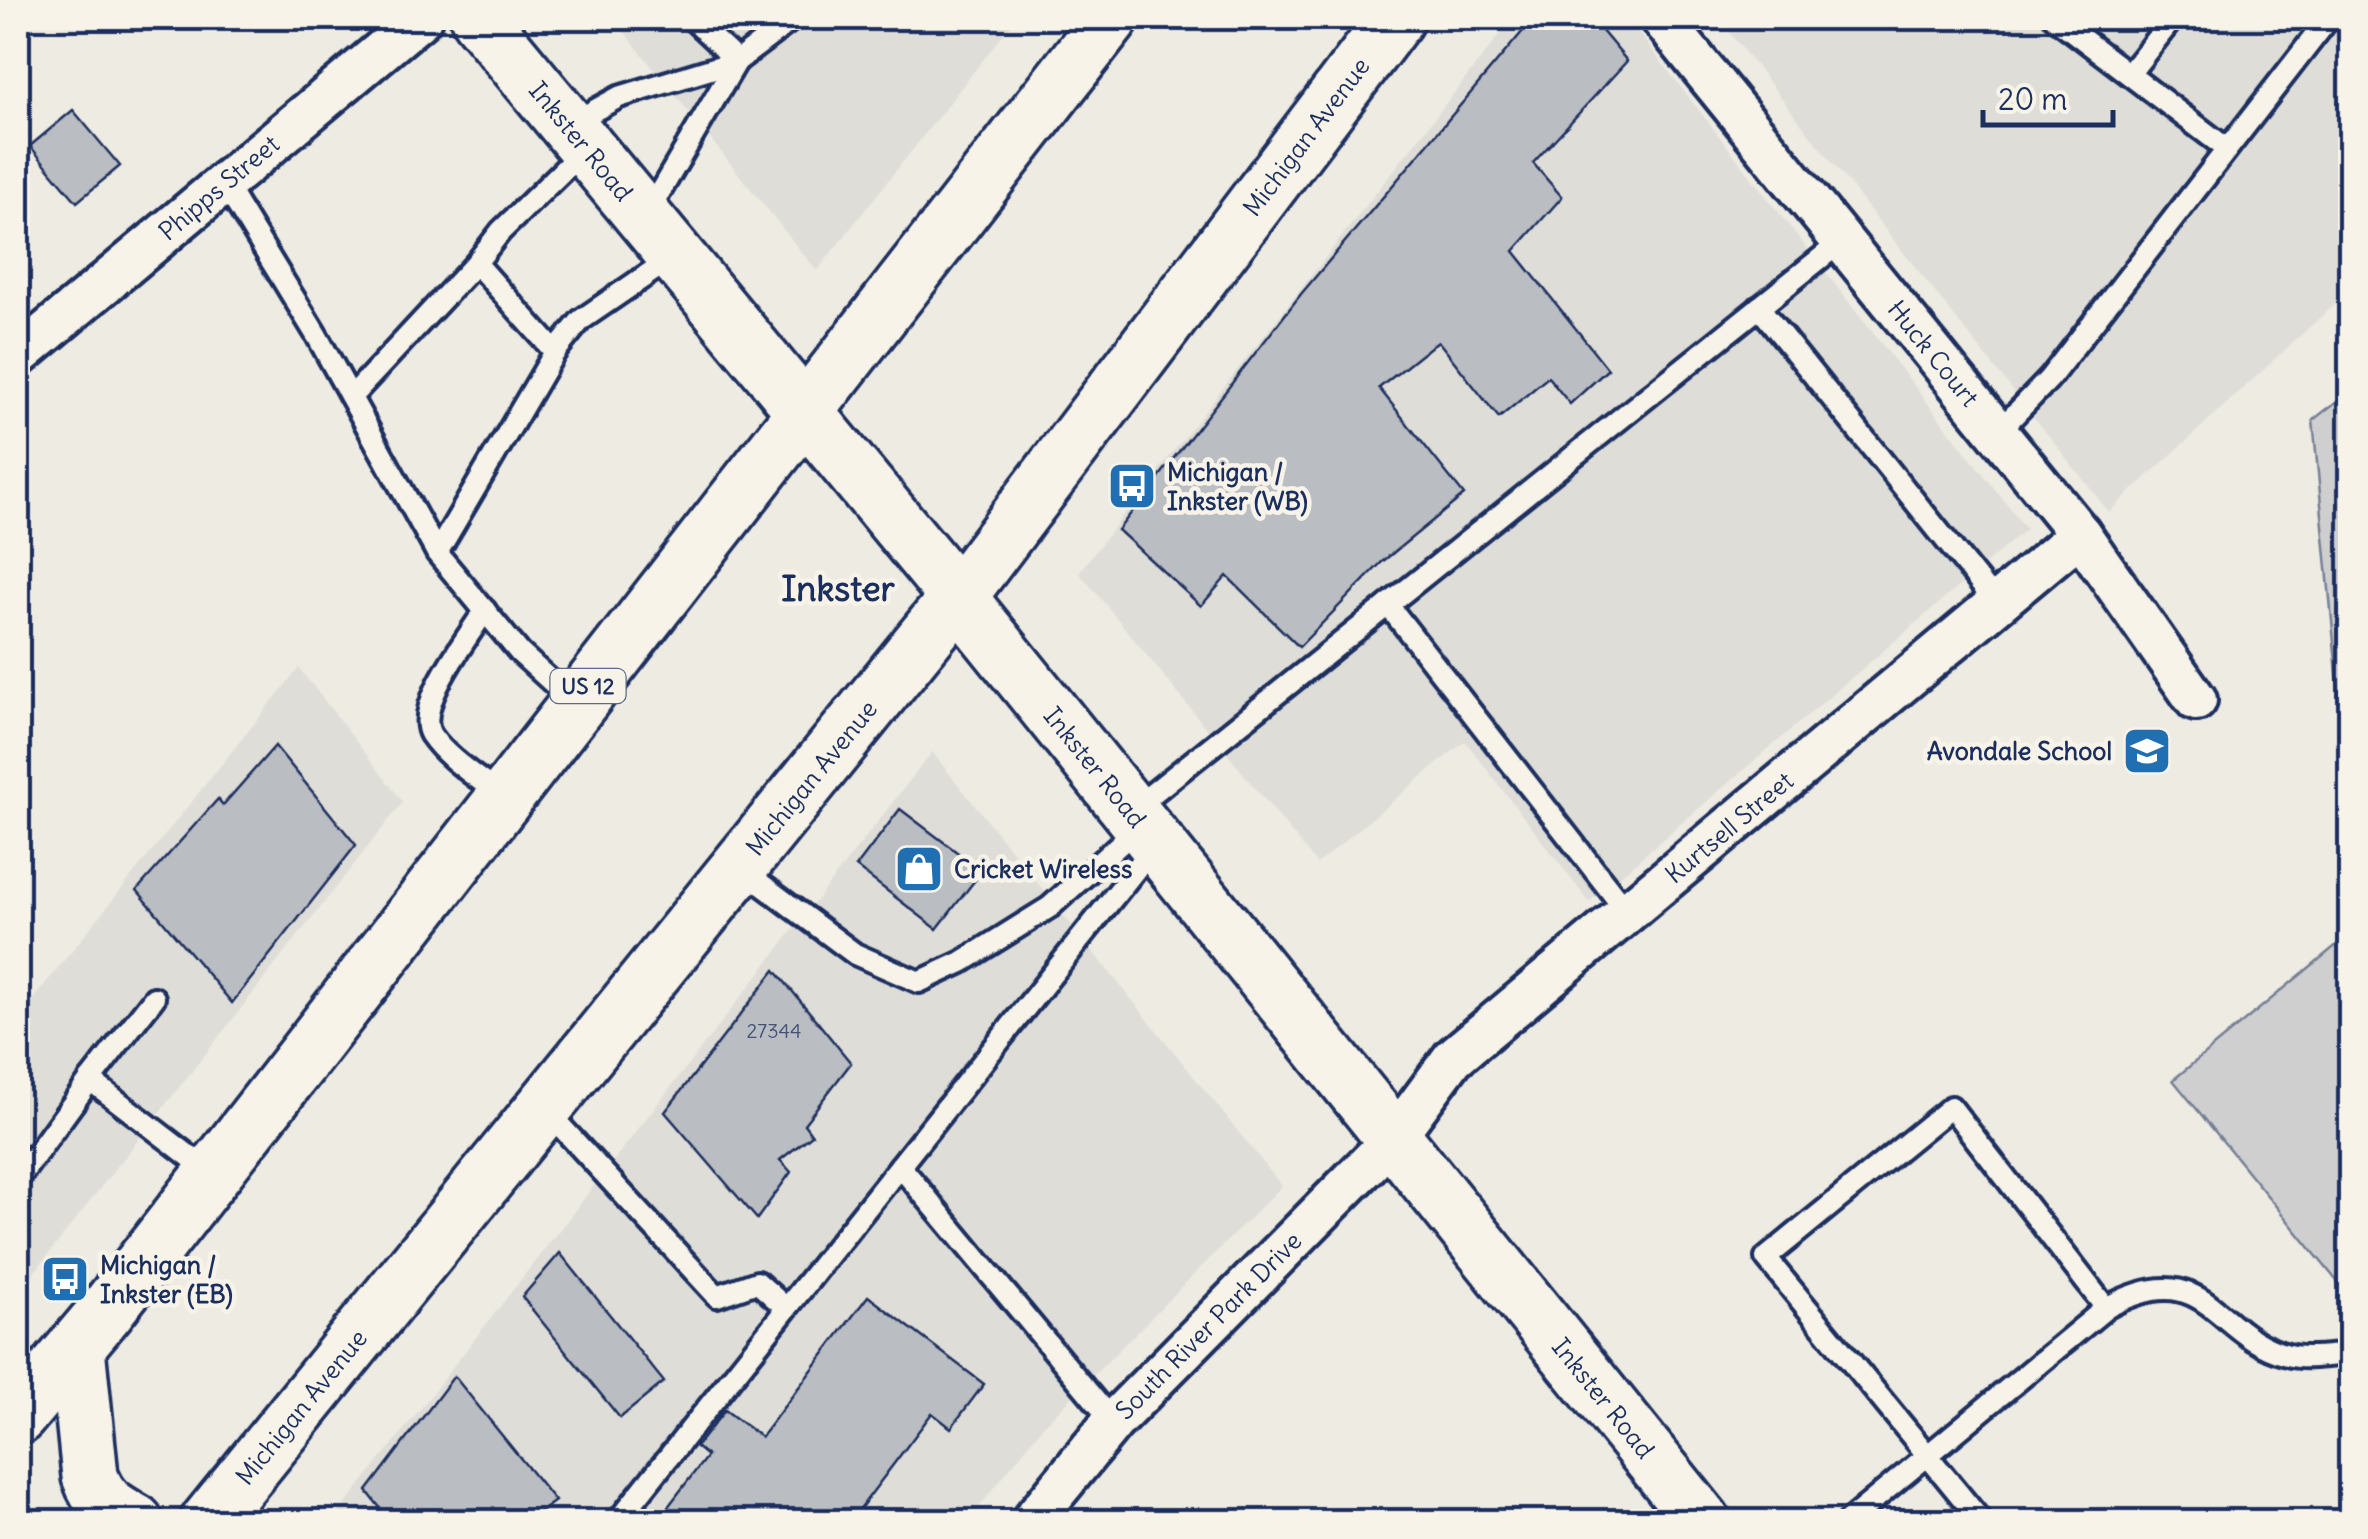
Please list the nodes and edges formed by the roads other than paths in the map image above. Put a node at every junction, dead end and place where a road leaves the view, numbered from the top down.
1 (421, 18) edge
2 (479, 18) edge
3 (691, 18) edge
4 (794, 18) edge
5 (1111, 18) edge
6 (1396, 18) edge
7 (1661, 18) edge
8 (2054, 18) edge
9 (2173, 18) edge
10 (2329, 18) edge
11 (738, 61) junction
12 (2128, 74) junction
13 (576, 137) junction
14 (2227, 149) junction
15 (224, 183) junction
16 (659, 238) junction
17 (1842, 241) junction
18 (476, 263) junction
19 (1759, 307) junction
20 (555, 352) junction
21 (18, 356) edge
22 (350, 397) junction
23 (801, 411) junction
24 (1997, 432) junction
25 (2080, 534) junction
26 (437, 553) junction
27 (958, 597) junction
28 (1388, 604) junction
29 (1997, 604) junction
30 (485, 610) junction
31 (2196, 700) dead end
32 (575, 703) junction
33 (502, 797) junction
34 (1143, 827) junction
35 (740, 868) junction
36 (1626, 912) junction
37 (154, 998) dead end
38 (90, 1080) junction
39 (544, 1108) junction
40 (1394, 1138) junction
41 (900, 1166) junction
42 (212, 1174) junction
43 (18, 1178) edge
44 (786, 1308) junction
45 (2106, 1308) junction
46 (77, 1348) junction
47 (2350, 1354) edge
48 (18, 1416) edge
49 (1112, 1422) junction
50 (1928, 1454) junction
51 (135, 1522) edge
52 (208, 1522) edge
53 (617, 1522) edge
54 (1031, 1522) edge
55 (1702, 1522) edge
56 (1848, 1522) edge
57 (1982, 1522) edge

1 - 15 street, Phipps Street
2 - 13 main road, Inkster Road
3 - 11 lane
4 - 11 lane
5 - 23 main road, US 12
6 - 27 main road, Michigan Avenue
7 - 17 street, Huck Court
8 - 12 lane
9 - 12 lane
10 - 14 lane
11 - 13 lane
11 - 16 lane
12 - 14 lane
13 - 16 main road, Inkster Road
13 - 18 lane
14 - 24 lane
15 - 21 street, Phipps Street
15 - 22 lane
16 - 20 lane
16 - 23 main road, Inkster Road
17 - 19 lane
17 - 24 street, Huck Court
18 - 20 lane
18 - 22 lane
19 - 28 lane
19 - 29 lane
20 - 26 lane
22 - 26 lane
23 - 27 main road, Inkster Road
23 - 32 main road, US 12
24 - 25 street, Huck Court
25 - 29 street, Kurtsell Street
25 - 31 street, Huck Court
26 - 30 lane
27 - 34 main road, Inkster Road
27 - 35 main road, Michigan Avenue
28 - 34 lane
28 - 36 lane
29 - 36 street, Kurtsell Street
30 - 32 lane
30 - 33 lane
32 - 33 main road, US 12
33 - 42 main road, US 12
34 - 35 lane
34 - 40 main road, Inkster Road
34 - 41 lane
35 - 39 main road, Michigan Avenue
36 - 40 street, Kurtsell Street
37 - 38 lane
38 - 42 lane
38 - 43 lane
39 - 44 lane
39 - 52 main road, Michigan Avenue
40 - 49 street, South River Park Drive
40 - 55 main road, Inkster Road
41 - 44 lane
41 - 49 lane
42 - 46 main road, US 12
44 - 53 lane
45 - 47 lane
45 - 50 lane
45 - 50 lane
46 - 48 main road, US 12
46 - 51 main road
49 - 54 street, South River Park Drive
50 - 56 lane
50 - 57 lane

